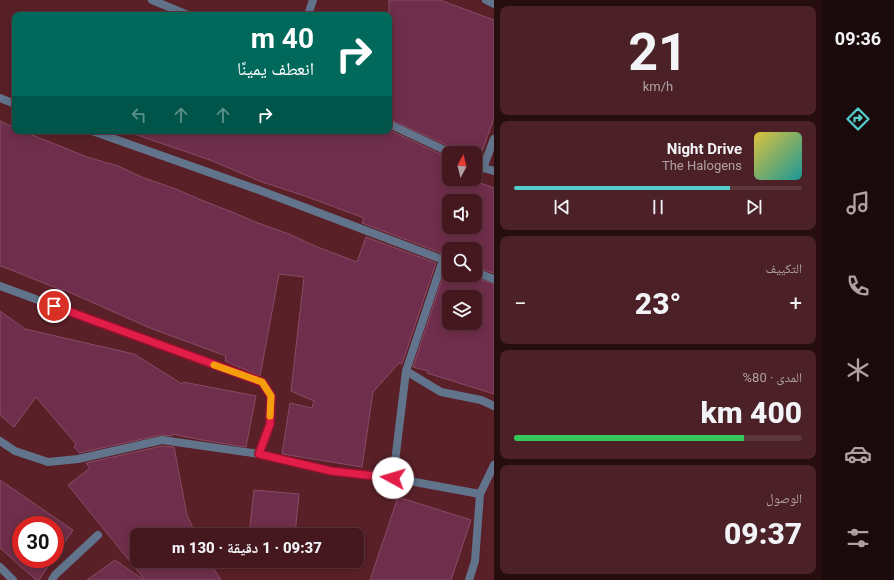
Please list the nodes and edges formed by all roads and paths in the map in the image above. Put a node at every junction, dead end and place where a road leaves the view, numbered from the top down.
1 (152, 0) edge
2 (313, 0) edge
3 (486, 0) edge
4 (163, 2) edge
5 (494, 4) edge
6 (182, 12) edge
7 (309, 12) edge
8 (0, 98) edge
9 (12, 103) edge
10 (392, 125) edge
11 (100, 134) edge
12 (494, 139) edge
13 (442, 149) edge
14 (482, 161) edge
15 (482, 167) edge
16 (494, 171) edge
17 (442, 259) edge
18 (442, 272) edge
19 (482, 275) edge
20 (494, 279) edge
21 (0, 286) edge
22 (406, 371) junction
23 (494, 406) edge
24 (0, 441) edge
25 (259, 454) junction
26 (494, 465) edge
27 (393, 478) junction
28 (480, 494) junction
29 (98, 535) dead end
30 (0, 566) edge
31 (12, 580) edge
32 (52, 580) edge
33 (469, 580) edge

1 - 4 street
2 - 7 street
3 - 5 street
4 - 6 street
8 - 9 street
10 - 13 street
11 - 17 street
12 - 14 street
15 - 16 street
18 - 22 street
19 - 20 street
21 - 25 street
22 - 23 street
22 - 27 street
24 - 25 street
25 - 27 street
26 - 28 street
27 - 28 street
28 - 33 street
29 - 32 street
30 - 31 street

